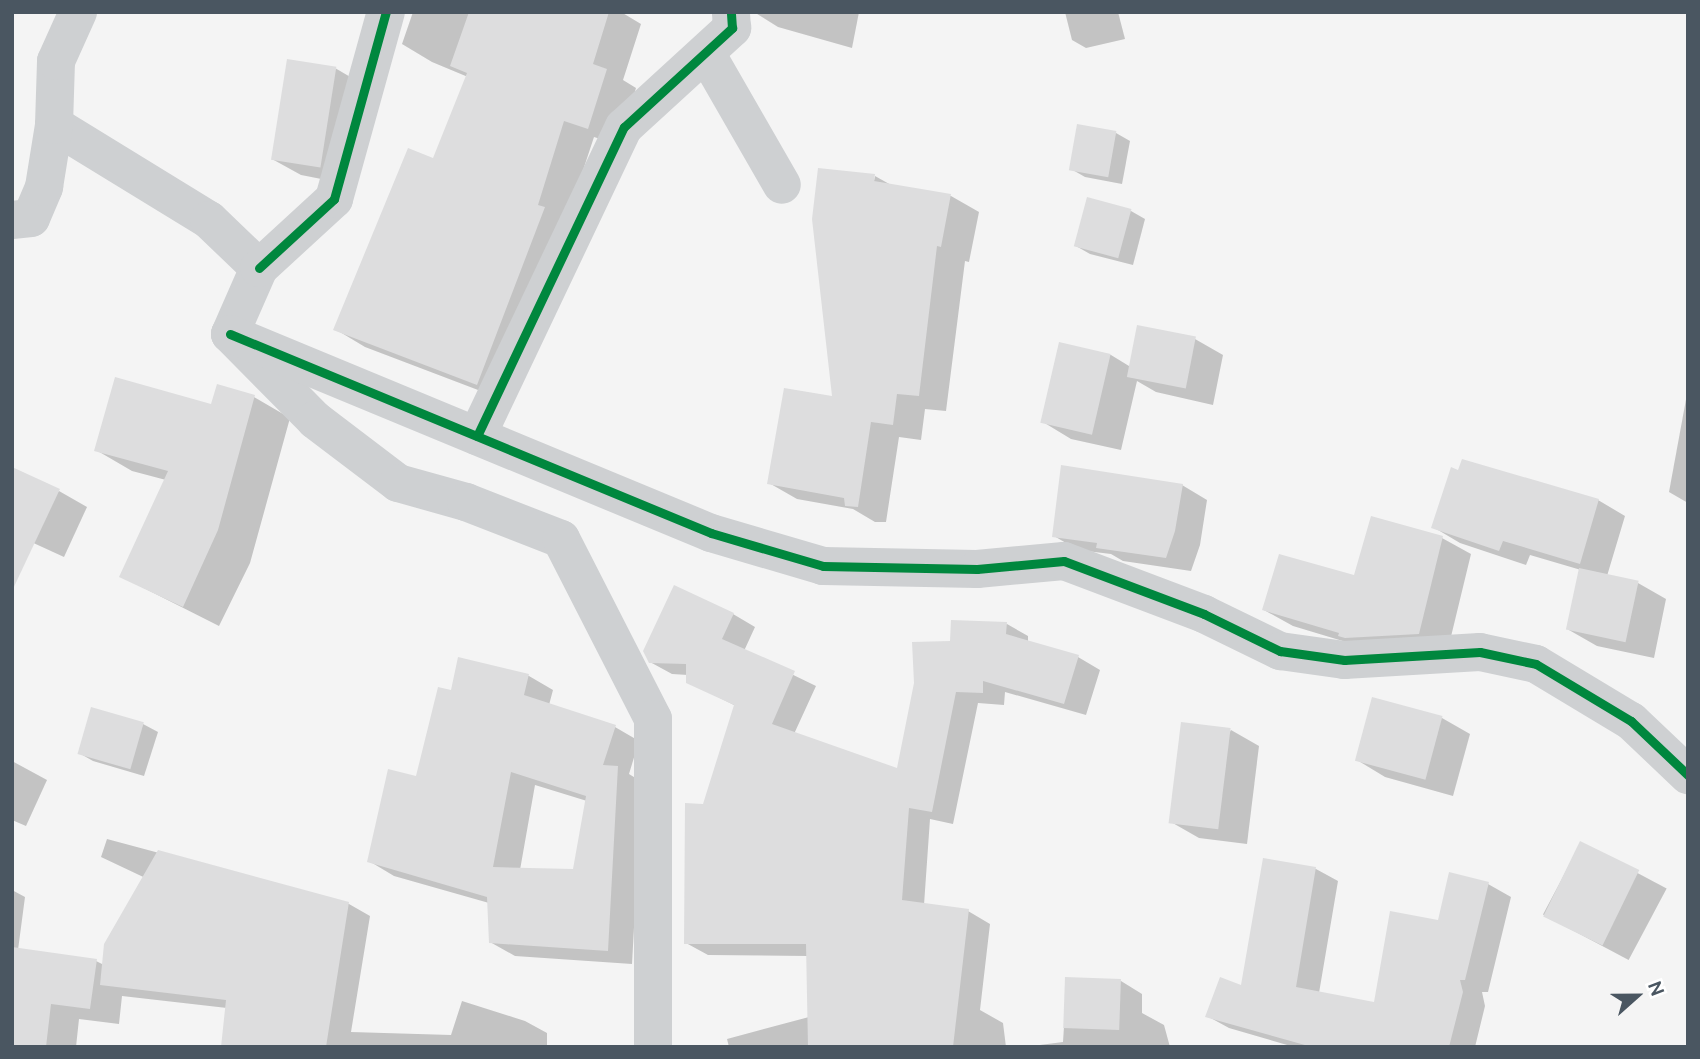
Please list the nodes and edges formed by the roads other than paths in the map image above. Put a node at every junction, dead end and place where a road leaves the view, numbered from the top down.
1 (78, 12) edge
2 (386, 12) edge
3 (731, 12) edge
4 (706, 53) junction
5 (54, 125) junction
6 (782, 185) dead end
7 (12, 220) edge
8 (259, 268) junction
9 (230, 334) junction
10 (477, 436) junction
11 (1688, 775) edge
12 (653, 1047) edge

1 - 5 street
2 - 8 street
3 - 4 street
4 - 6 street
4 - 10 street
5 - 7 street
5 - 8 street
8 - 9 street
9 - 10 street
9 - 12 street
10 - 11 street

